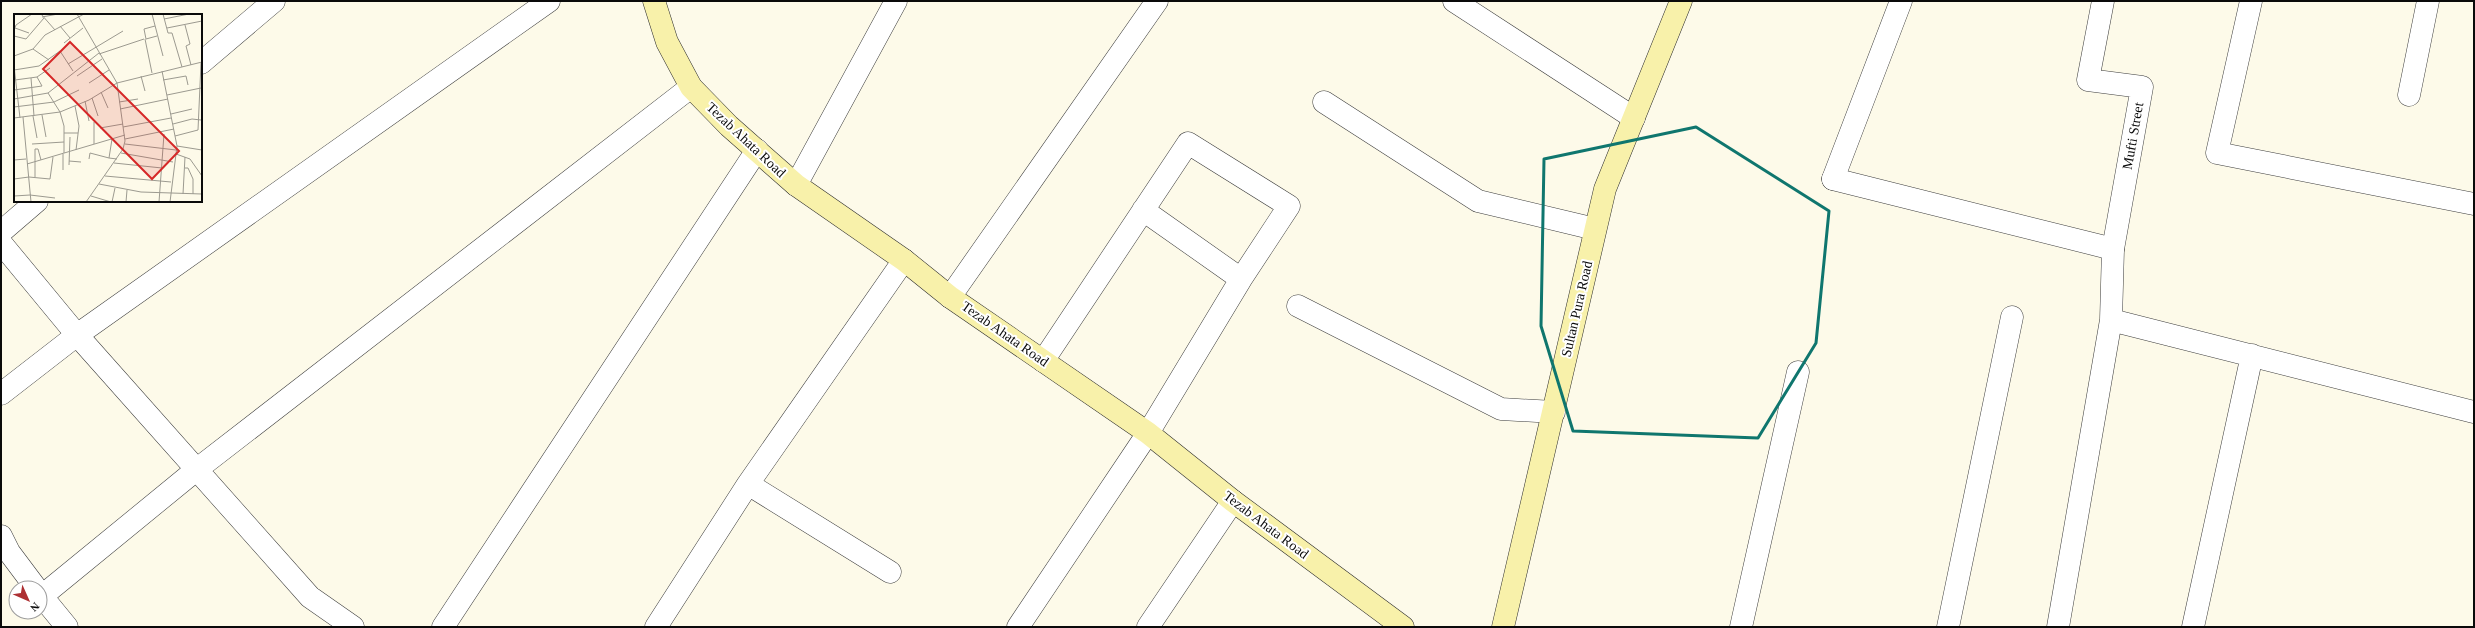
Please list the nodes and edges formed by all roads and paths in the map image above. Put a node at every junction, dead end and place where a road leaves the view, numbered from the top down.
1 (274, 1) edge
2 (549, 1) edge
3 (654, 1) edge
4 (896, 1) edge
5 (1157, 1) edge
6 (1454, 1) edge
7 (1681, 1) edge
8 (1901, 1) edge
9 (2103, 1) edge
10 (2251, 1) edge
11 (2428, 1) edge
12 (202, 62) edge
13 (691, 87) junction
14 (2409, 95) dead end
15 (1324, 102) dead end
16 (1634, 118) junction
17 (757, 150) junction
18 (796, 185) junction
19 (36, 202) edge
20 (2474, 204) edge
21 (1143, 210) junction
22 (1595, 229) junction
23 (1, 232) edge
24 (1, 243) edge
25 (2113, 248) junction
26 (904, 260) junction
27 (1241, 279) junction
28 (950, 297) junction
29 (1298, 306) dead end
30 (2012, 317) dead end
31 (2111, 320) junction
32 (77, 334) junction
33 (2252, 355) junction
34 (1044, 362) junction
35 (1798, 372) dead end
36 (1, 394) edge
37 (1554, 412) junction
38 (2474, 412) edge
39 (1148, 433) junction
40 (196, 470) junction
41 (748, 484) junction
42 (1233, 501) junction
43 (4, 548) edge
44 (890, 572) dead end
45 (29, 580) edge
46 (48, 586) edge
47 (48, 604) edge
48 (67, 627) edge
49 (353, 627) edge
50 (443, 627) edge
51 (656, 627) edge
52 (1018, 627) edge
53 (1148, 627) edge
54 (1403, 627) edge
55 (1504, 627) edge
56 (1741, 627) edge
57 (1948, 627) edge
58 (2058, 627) edge
59 (2193, 627) edge

1 - 12 street
2 - 32 street
3 - 13 main road, Tezab Ahata Road
4 - 18 street
5 - 28 street
6 - 16 street
7 - 16 main road, Sultan Pura Road
8 - 25 street
9 - 25 street, Mufti Street
10 - 20 street
11 - 14 street
13 - 17 main road, Tezab Ahata Road
13 - 40 street
15 - 22 street
16 - 22 main road, Sultan Pura Road
17 - 18 main road, Tezab Ahata Road
17 - 50 street
18 - 26 main road, Tezab Ahata Road
19 - 23 street
21 - 27 street
21 - 27 street
21 - 34 street
22 - 37 main road, Sultan Pura Road
24 - 32 street
25 - 31 street, Mufti Street
26 - 28 main road, Tezab Ahata Road
26 - 41 street
27 - 39 street
28 - 34 main road, Tezab Ahata Road
29 - 37 street
30 - 57 street
31 - 33 street
31 - 58 street, Mufti Street
32 - 36 street
32 - 40 street
33 - 38 street
33 - 59 street
34 - 39 main road, Tezab Ahata Road
35 - 56 street
37 - 55 main road, Sultan Pura Road
39 - 42 main road, Tezab Ahata Road
39 - 52 street
40 - 46 street
40 - 49 street
41 - 44 street
41 - 51 street
42 - 53 street
42 - 54 main road, Tezab Ahata Road
43 - 45 street
47 - 48 street

